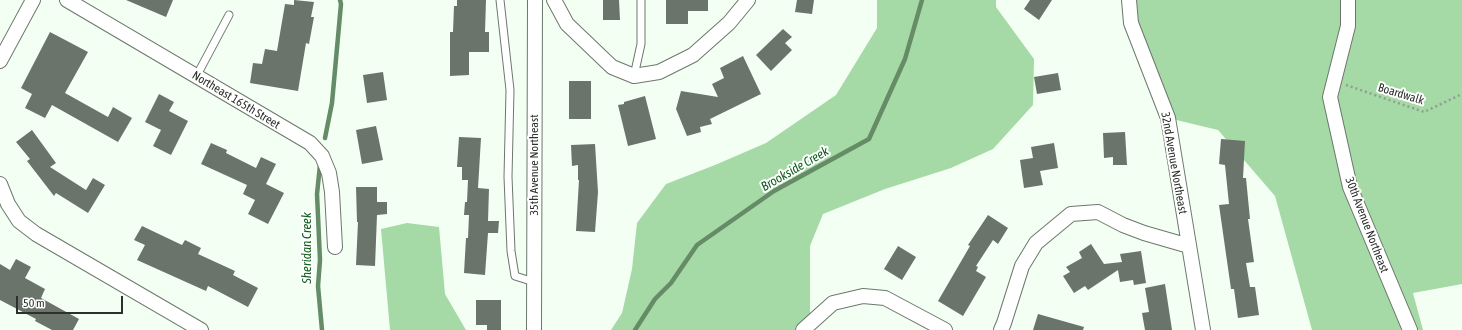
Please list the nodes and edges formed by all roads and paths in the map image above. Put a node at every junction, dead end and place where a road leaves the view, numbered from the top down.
1 (33, 0) edge
2 (67, 0) edge
3 (500, 0) edge
4 (535, 0) edge
5 (554, 0) edge
6 (642, 0) edge
7 (748, 0) edge
8 (1129, 0) edge
9 (1348, 0) edge
10 (229, 15) dead end
11 (0, 61) edge
12 (634, 76) junction
13 (196, 77) junction
14 (1334, 81) junction
15 (1462, 94) edge
16 (0, 184) edge
17 (1189, 246) junction
18 (335, 247) dead end
19 (534, 282) junction
20 (201, 330) edge
21 (534, 330) edge
22 (802, 330) edge
23 (945, 330) edge
24 (1001, 330) edge
25 (1203, 330) edge
26 (1410, 330) edge

1 - 11 street
2 - 13 street, Northeast 165th Street
3 - 19 lane
4 - 19 street, 35th Avenue Northeast
5 - 12 street
6 - 12 lane
7 - 12 street
8 - 17 street, 32nd Avenue Northeast
9 - 14 street, 30th Avenue Northeast
10 - 13 lane
13 - 18 street, Northeast 165th Street
14 - 15 path, Boardwalk
14 - 26 street, 30th Avenue Northeast
16 - 20 street
17 - 24 street
17 - 25 street, 32nd Avenue Northeast
19 - 21 street, 35th Avenue Northeast
22 - 23 street

